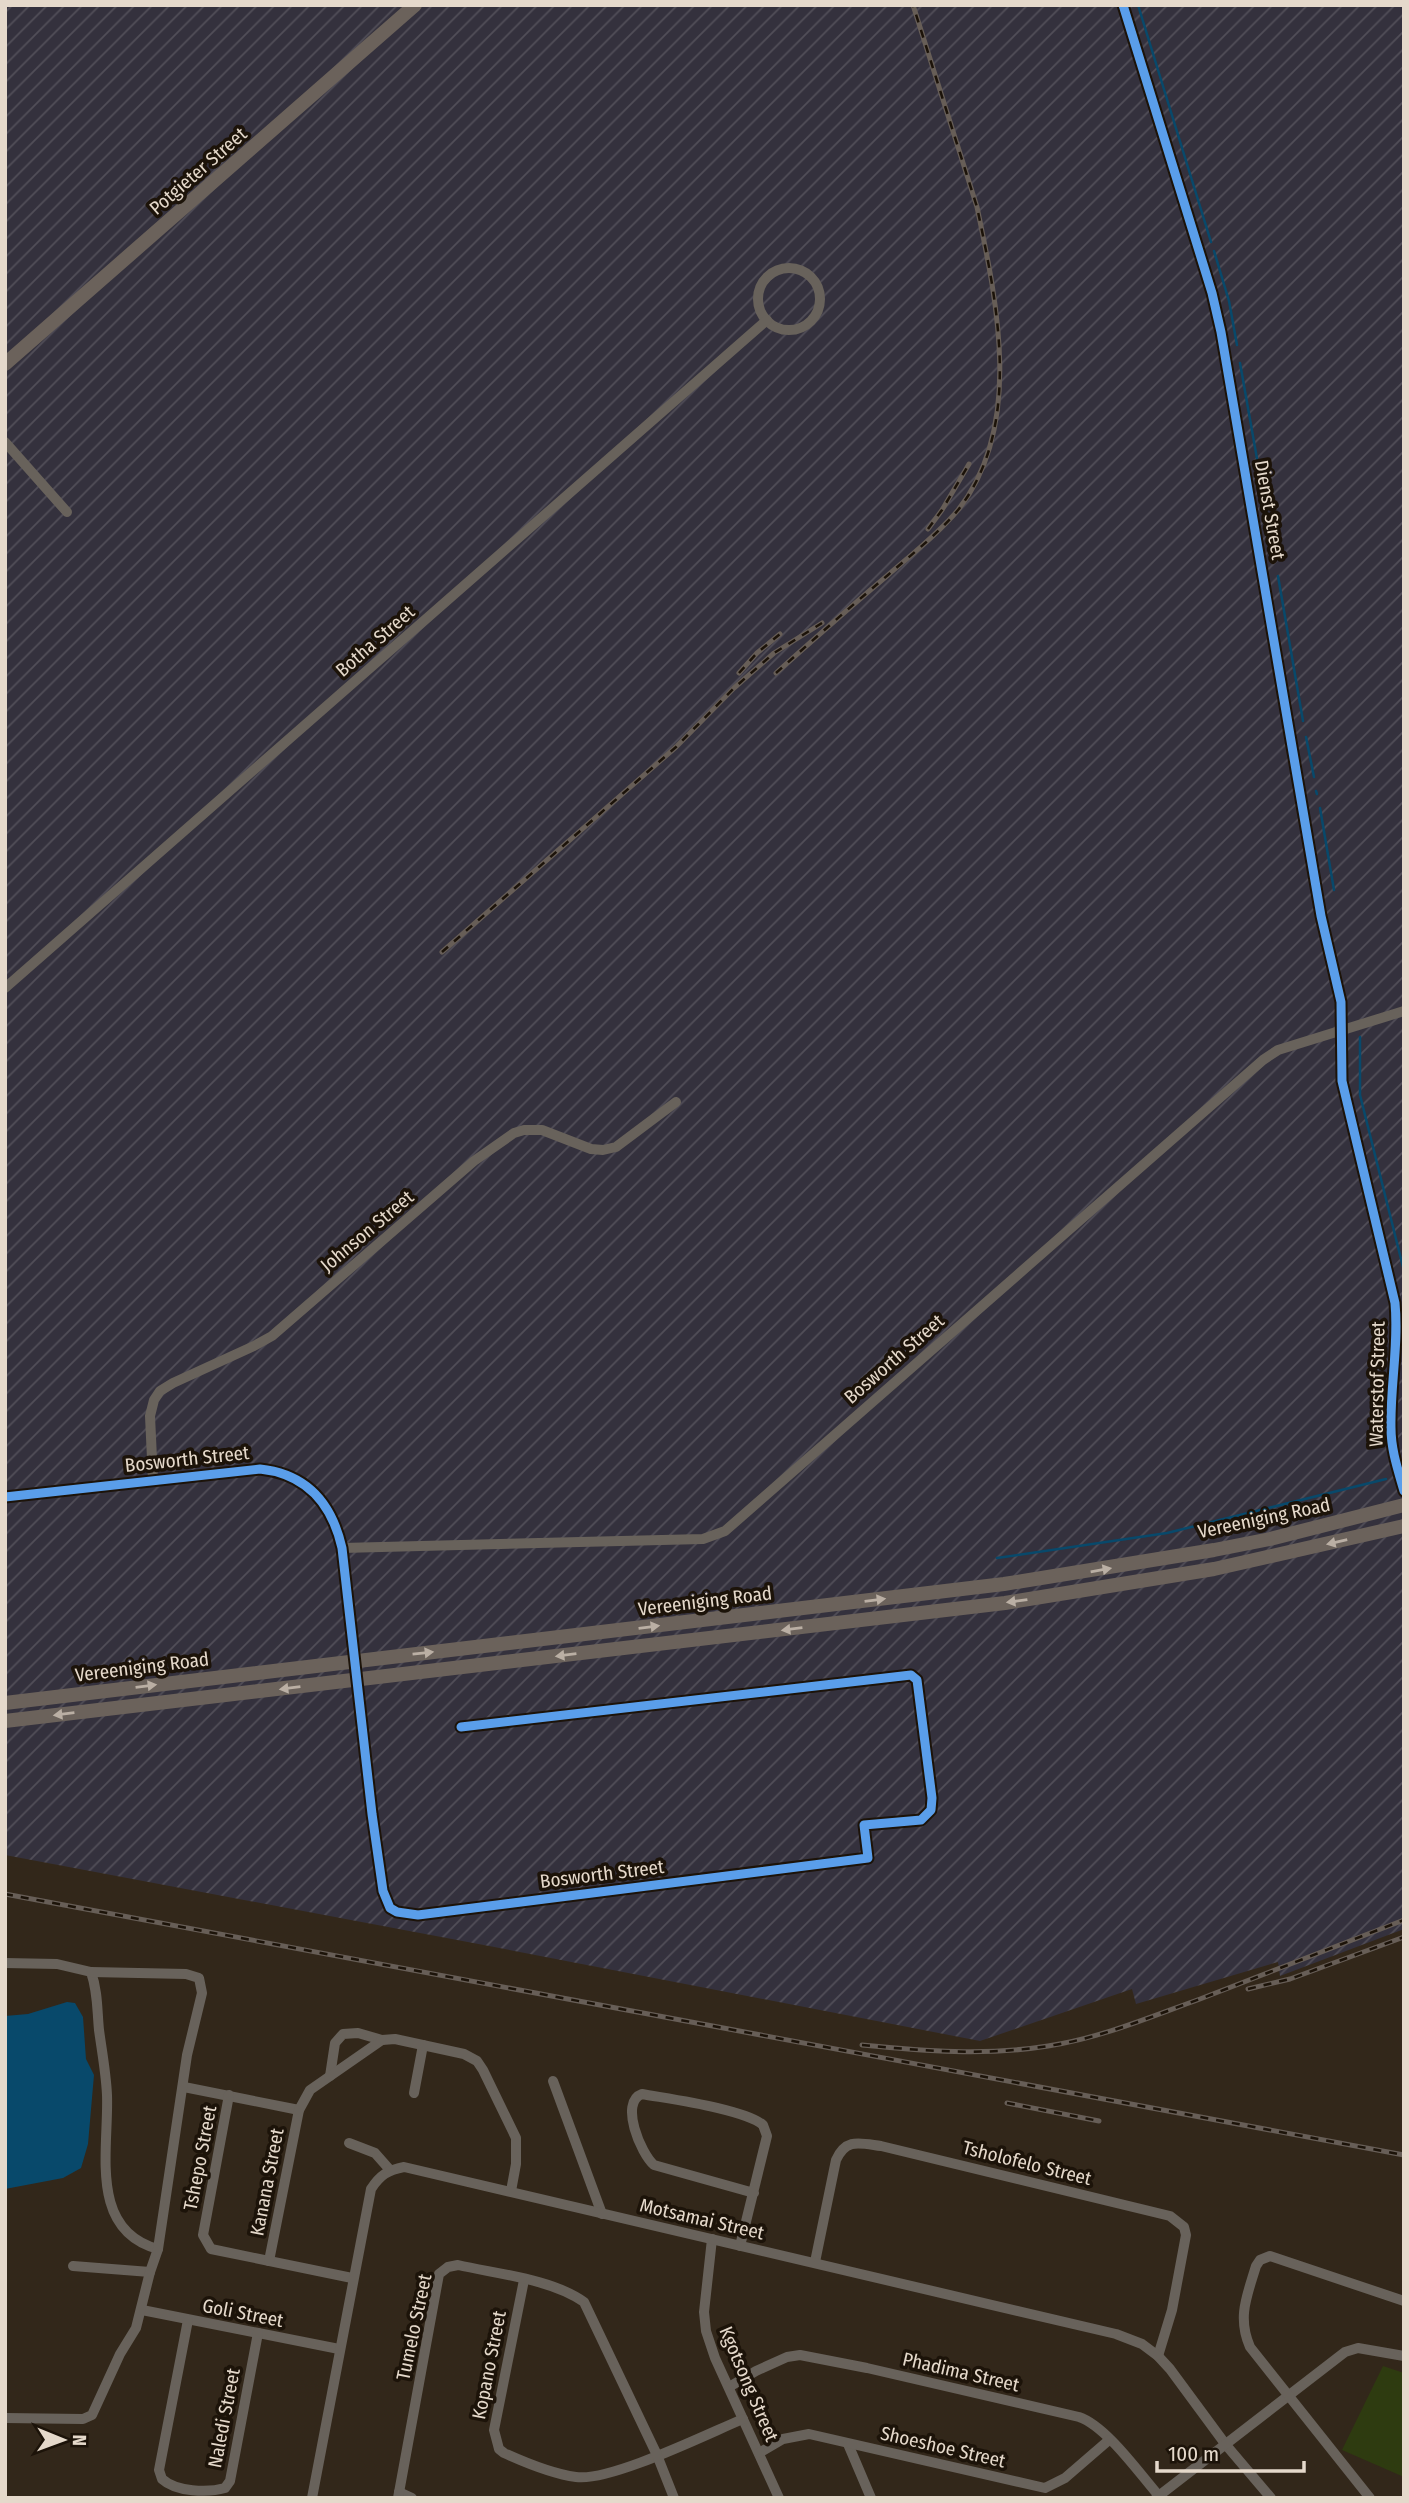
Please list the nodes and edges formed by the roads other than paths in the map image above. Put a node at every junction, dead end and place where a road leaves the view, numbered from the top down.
1 (415, 5) edge
2 (1123, 5) edge
3 (766, 320) junction
4 (5, 364) edge
5 (5, 442) edge
6 (67, 512) dead end
7 (5, 988) edge
8 (1404, 1012) edge
9 (1343, 1030) junction
10 (676, 1102) dead end
11 (153, 1480) junction
12 (1404, 1491) edge
13 (5, 1497) edge
14 (1404, 1505) edge
15 (1404, 1526) edge
16 (342, 1548) junction
17 (355, 1661) junction
18 (357, 1680) junction
19 (5, 1703) edge
20 (5, 1721) edge
21 (461, 1727) dead end
22 (5, 1963) edge
23 (91, 1972) junction
24 (382, 2040) junction
25 (423, 2045) junction
26 (330, 2076) junction
27 (553, 2081) dead end
28 (184, 2087) junction
29 (414, 2094) dead end
30 (229, 2095) junction
31 (299, 2109) junction
32 (349, 2143) dead end
33 (390, 2170) junction
34 (511, 2191) junction
35 (754, 2193) junction
36 (602, 2214) junction
37 (712, 2239) junction
38 (740, 2246) junction
39 (158, 2249) junction
40 (269, 2261) junction
41 (814, 2262) junction
42 (72, 2266) dead end
43 (150, 2272) junction
44 (352, 2278) junction
45 (524, 2280) junction
46 (1404, 2301) edge
47 (142, 2310) junction
48 (188, 2320) junction
49 (258, 2333) junction
50 (338, 2349) junction
51 (1158, 2356) junction
52 (1404, 2356) edge
53 (729, 2387) junction
54 (1289, 2395) junction
55 (5, 2418) edge
56 (743, 2419) junction
57 (1108, 2440) junction
58 (848, 2444) junction
59 (1226, 2445) junction
60 (759, 2453) junction
61 (657, 2455) junction
62 (398, 2495) edge
63 (1157, 2497) edge
64 (312, 2498) edge
65 (412, 2498) edge
66 (674, 2498) edge
67 (779, 2498) edge
68 (871, 2498) edge
69 (1271, 2498) edge
70 (1370, 2498) edge

1 - 4 main road, Potgieter Street
2 - 9 street, Dienst Street
3 - 3 street
3 - 7 street, Botha Street
5 - 6 street
8 - 9 street, Bosworth Street
9 - 12 street, Waterstof Street
9 - 16 street, Bosworth Street
10 - 11 street, Johnson Street
11 - 13 street, Bosworth Street
11 - 16 street, Bosworth Street
17 -> 14 main road, Vereeniging Road
15 -> 18 main road, Vereeniging Road
16 - 17 street, Bosworth Street
17 - 18 street, Bosworth Street
19 -> 17 main road, Vereeniging Road
18 -> 20 main road, Vereeniging Road
18 - 21 street, Bosworth Street
22 - 23 street
23 - 28 street
23 - 39 street
24 - 25 street
24 - 26 street
24 - 26 street
25 - 29 street
25 - 34 street
26 - 31 street
27 - 36 street
28 - 30 street
28 - 39 street
30 - 31 street
30 - 40 street, Tshepo Street
31 - 40 street, Kanana Street
32 - 33 street
33 - 34 street, Motsamai Street
33 - 44 street
34 - 36 street, Motsamai Street
35 - 35 street
35 - 38 street
36 - 37 street, Motsamai Street
37 - 38 street, Motsamai Street
37 - 53 street, Kgotsong Street
38 - 41 street, Motsamai Street
39 - 43 street
40 - 44 street, Tshepo Street
41 - 51 street, Motsamai Street
41 - 51 street, Tsholofelo Street
42 - 43 street
43 - 47 street
44 - 50 street
45 - 61 street, Tumelo Street
45 - 61 street, Kopano Street
45 - 62 street, Tumelo Street
46 - 54 street
47 - 48 street, Goli Street
47 - 55 street
48 - 49 street, Goli Street
48 - 49 street, Naledi Street
49 - 50 street, Goli Street
50 - 64 street
51 - 59 street, Motsamai Street
52 - 54 street
53 - 56 street, Kgotsong Street
53 - 57 street, Phadima Street
54 - 59 street
54 - 70 street
56 - 60 street, Kgotsong Street
56 - 61 street, Kopano Street
57 - 58 street, Shoeshoe Street
57 - 63 street, Phadima Street
58 - 60 street, Shoeshoe Street
58 - 68 street
59 - 63 street
59 - 69 street, Motsamai Street
60 - 67 street, Kgotsong Street
61 - 66 street, Tumelo Street
62 - 65 street

